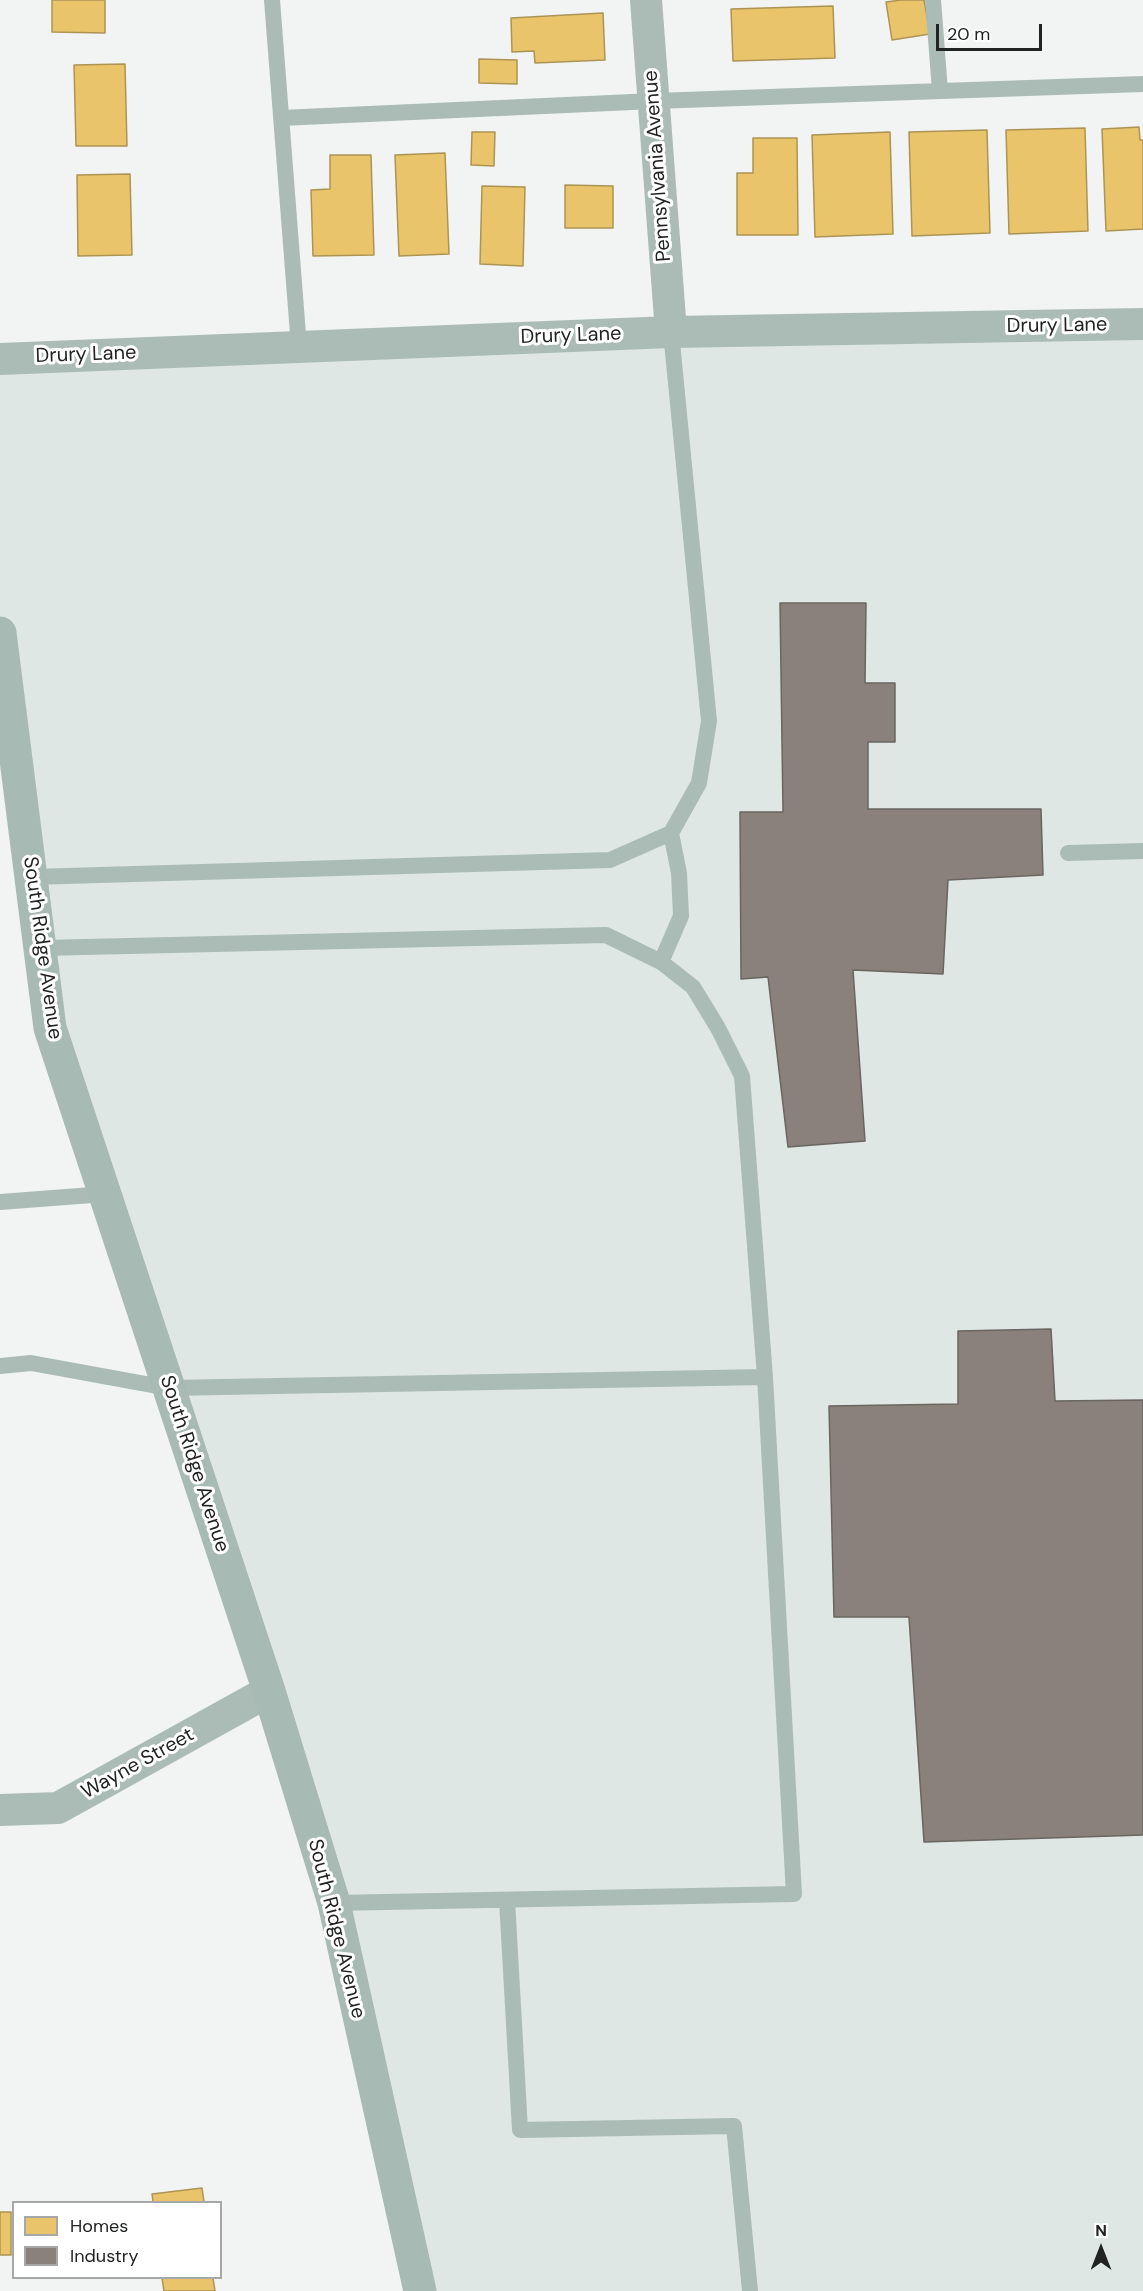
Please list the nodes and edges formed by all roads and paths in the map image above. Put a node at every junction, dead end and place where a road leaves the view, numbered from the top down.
1 (272, 0) edge
2 (646, 0) edge
3 (933, 0) edge
4 (1143, 84) edge
5 (940, 91) junction
6 (654, 101) junction
7 (281, 118) junction
8 (1143, 324) edge
9 (671, 332) junction
10 (299, 346) junction
11 (0, 359) edge
12 (0, 633) edge
13 (671, 833) junction
14 (1143, 851) edge
15 (1068, 853) dead end
16 (32, 877) junction
17 (41, 948) junction
18 (661, 962) junction
19 (105, 1194) junction
20 (0, 1202) edge
21 (0, 1366) edge
22 (765, 1377) junction
23 (168, 1388) junction
24 (269, 1691) junction
25 (0, 1810) edge
26 (507, 1900) junction
27 (334, 1903) junction
28 (420, 2291) edge
29 (750, 2291) edge

1 - 7 lane
2 - 6 street, Pennsylvania Avenue
3 - 5 lane
4 - 5 lane
5 - 6 lane
6 - 7 lane
6 - 9 street, Pennsylvania Avenue
7 - 10 lane
8 - 9 street, Drury Lane
9 - 10 street, Drury Lane
9 - 13 lane
10 - 11 street, Drury Lane
12 - 16 street, South Ridge Avenue
13 - 16 lane
13 - 18 lane
14 - 15 lane
16 - 17 street, South Ridge Avenue
17 - 18 lane
17 - 19 street, South Ridge Avenue
18 - 22 lane
19 - 20 lane
19 - 23 street, South Ridge Avenue
21 - 23 lane
22 - 23 lane
22 - 26 lane
23 - 24 street, South Ridge Avenue
24 - 25 street, Wayne Street
24 - 27 street, South Ridge Avenue
26 - 27 lane
26 - 29 lane
27 - 28 street, South Ridge Avenue

